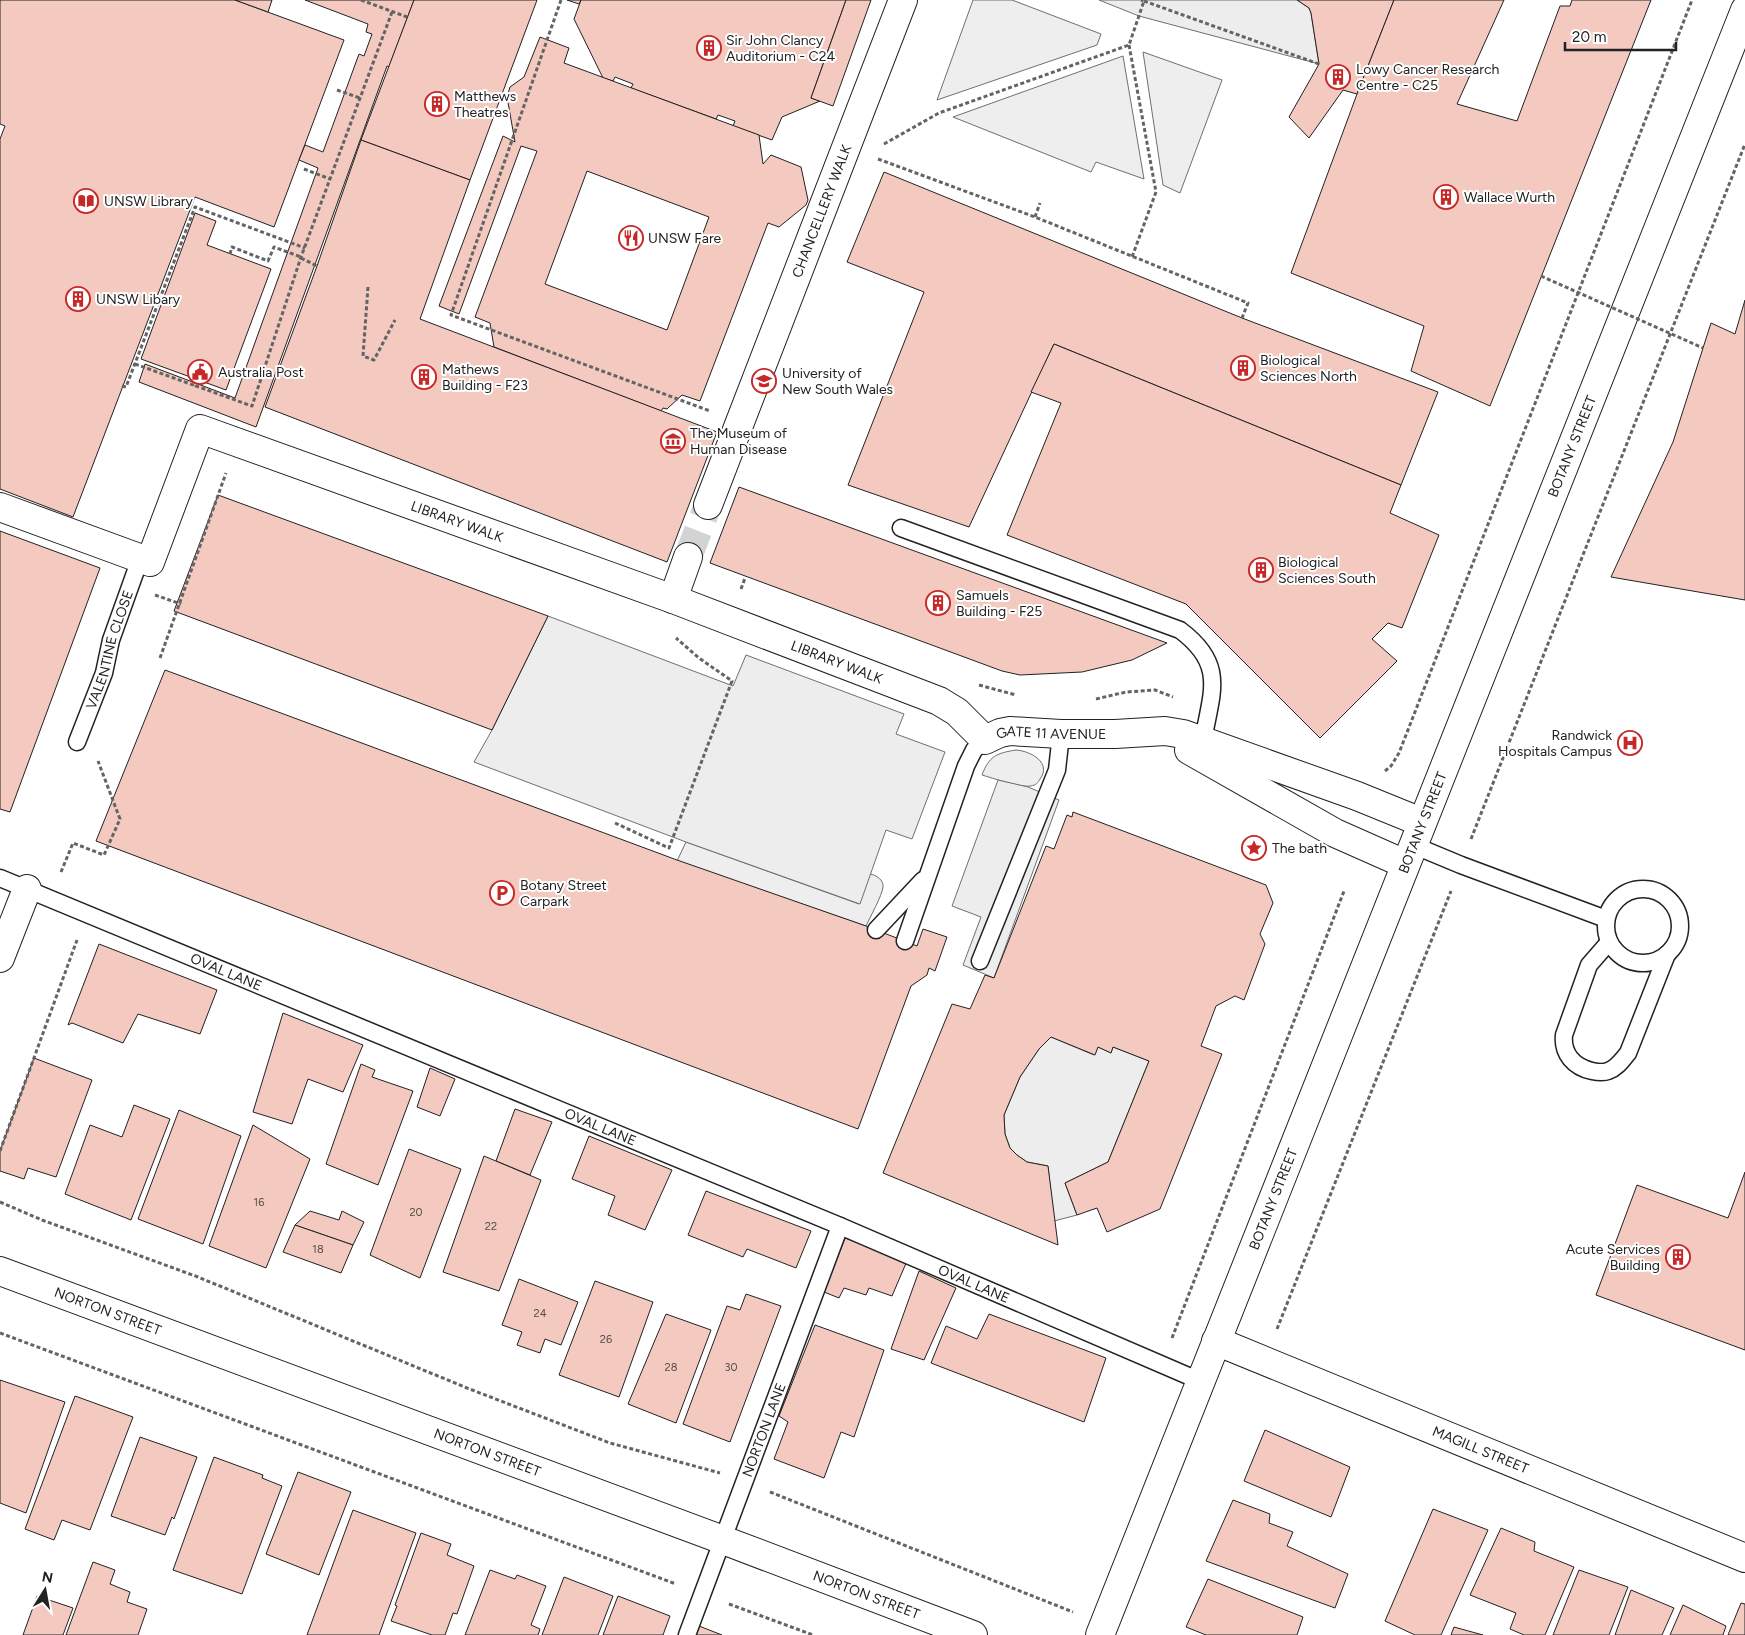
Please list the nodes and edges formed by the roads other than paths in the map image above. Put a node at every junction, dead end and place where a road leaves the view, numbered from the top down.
1 (903, 0) edge
2 (1745, 10) edge
3 (708, 505) tunnel mouth
4 (0, 506) edge
5 (901, 528) dead end
6 (688, 557) tunnel mouth
7 (140, 559) junction
8 (673, 599) junction
9 (1061, 734) junction
10 (985, 740) junction
11 (78, 742) dead end
12 (1202, 749) junction
13 (1413, 844) junction
14 (927, 876) junction
15 (0, 878) edge
16 (39, 894) junction
17 (1606, 919) junction
18 (876, 930) dead end
19 (905, 941) dead end
20 (1609, 942) junction
21 (1667, 954) junction
22 (0, 958) edge
23 (980, 961) dead end
24 (840, 1226) junction
25 (0, 1271) edge
26 (1216, 1341) junction
27 (1200, 1381) junction
28 (723, 1540) junction
29 (1745, 1558) edge
30 (1102, 1630) edge
31 (687, 1635) edge
32 (973, 1635) edge

1 - 3 street, CHANCELLERY WALK
2 - 13 street, BOTANY STREET
4 - 7 street
5 - 12 lane
6 - 8 street
7 - 8 street, LIBRARY WALK
7 - 11 lane, VALENTINE CLOSE
8 - 10 street, LIBRARY WALK
9 - 10 street, GATE 11 AVENUE
9 - 12 street, GATE 11 AVENUE
9 - 23 lane
10 - 14 lane, GATE 11 AVENUE
12 - 13 street, GATE 11 AVENUE
12 - 13 street, GATE 11 AVENUE
13 - 17 lane
13 - 26 street, BOTANY STREET
14 - 18 lane, GATE 11 AVENUE
14 - 19 lane, GATE 11 AVENUE
15 - 16 lane, OVAL LANE
16 - 22 street
16 - 24 lane, OVAL LANE
17 - 20 lane
17 - 21 lane
20 - 21 lane
20 - 21 lane
24 - 27 lane, OVAL LANE
24 - 28 lane, NORTON LANE
25 - 28 street, NORTON STREET
26 - 27 street, BOTANY STREET
26 - 29 street, MAGILL STREET
27 - 30 street, BOTANY STREET
28 - 31 lane, NORTON LANE
28 - 32 street, NORTON STREET

